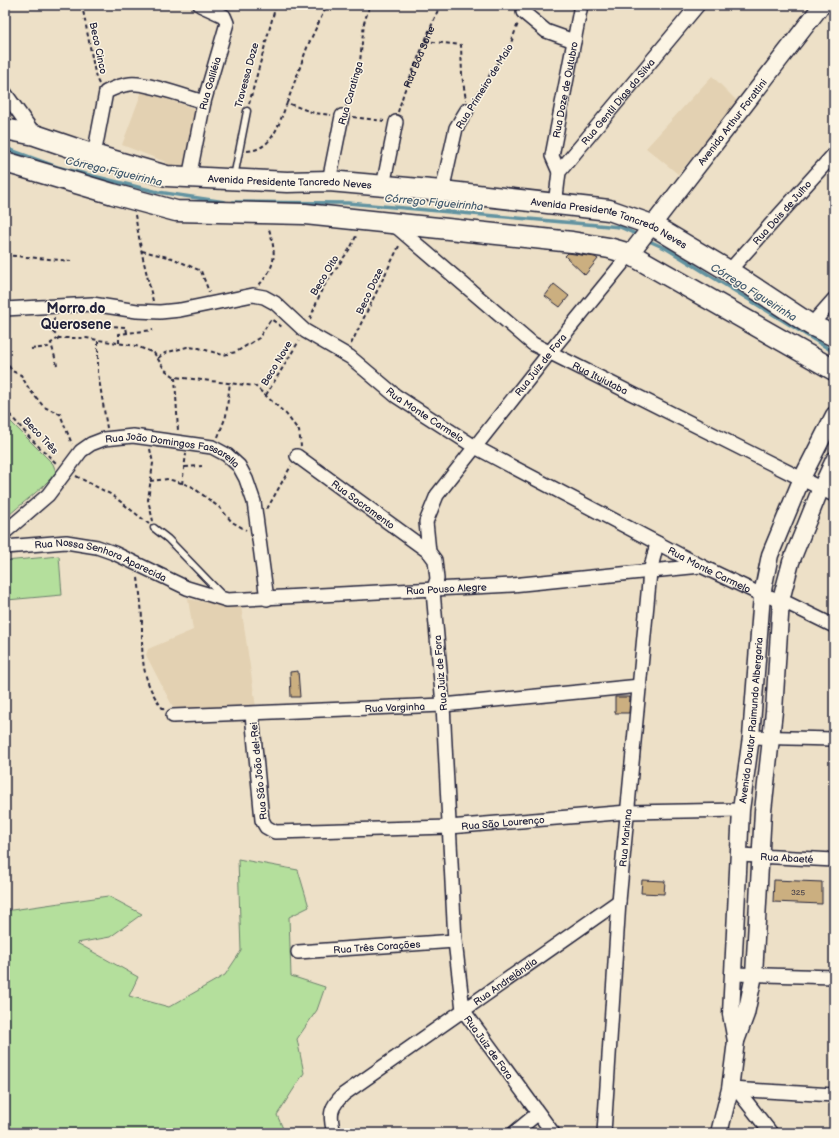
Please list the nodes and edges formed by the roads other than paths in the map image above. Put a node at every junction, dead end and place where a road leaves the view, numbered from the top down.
1 (200, 5) edge
2 (581, 5) edge
3 (698, 5) edge
4 (822, 5) edge
5 (830, 5) edge
6 (834, 8) edge
7 (522, 12) road end
8 (574, 41) junction
9 (5, 93) edge
10 (204, 102) junction
11 (467, 110) road end
12 (247, 112) road end
13 (342, 116) road end
14 (397, 116) road end
15 (5, 129) edge
16 (34, 135) junction
17 (834, 154) edge
18 (94, 155) junction
19 (6, 165) edge
20 (559, 172) junction
21 (189, 178) junction
22 (233, 180) junction
23 (329, 181) junction
24 (383, 186) junction
25 (442, 191) junction
26 (555, 205) junction
27 (399, 228) junction
28 (647, 231) junction
29 (630, 254) junction
30 (729, 271) junction
31 (834, 299) edge
32 (5, 309) edge
33 (811, 325) junction
34 (834, 336) edge
35 (550, 352) junction
36 (834, 370) edge
37 (834, 415) edge
38 (475, 447) junction
39 (297, 456) road end
40 (834, 460) edge
41 (802, 478) junction
42 (827, 491) edge
43 (154, 528) road end
44 (5, 532) edge
45 (657, 543) junction
46 (5, 547) edge
47 (429, 552) junction
48 (701, 566) junction
49 (650, 572) junction
50 (192, 589) joint
51 (433, 590) junction
52 (762, 595) junction
53 (267, 599) junction
54 (227, 600) junction
55 (781, 600) junction
56 (834, 626) edge
57 (640, 686) junction
58 (443, 705) junction
59 (252, 714) junction
60 (173, 716) road end
61 (751, 737) junction
62 (771, 737) junction
63 (834, 739) edge
64 (741, 810) junction
65 (628, 812) junction
66 (266, 827) joint
67 (449, 827) junction
68 (739, 854) junction
69 (760, 857) junction
70 (834, 860) edge
71 (619, 901) junction
72 (455, 941) junction
73 (298, 952) dead end
74 (732, 974) junction
75 (754, 975) junction
76 (834, 977) edge
77 (463, 1010) junction
78 (736, 1040) junction
79 (734, 1090) junction
80 (834, 1095) edge
81 (537, 1114) junction
82 (334, 1130) edge
83 (514, 1133) edge
84 (552, 1133) edge
85 (604, 1133) edge
86 (719, 1133) edge
87 (771, 1133) edge

1 - 10 street, Rua Galiléia
2 - 8 street, Rua Doze de Outubro
3 - 20 street, Rua Gentil Dias da Silva
4 - 28 street, Avenida Arthur Forattini
5 - 6 street
7 - 8 street
8 - 20 street, Rua Doze de Outubro
9 - 16 street
10 - 18 street
10 - 21 street, Rua Galiléia
11 - 25 street, Rua Primeiro de Maio
12 - 22 lane, Travessa Doze
13 - 23 street, Rua Caratinga
14 - 24 street
15 - 16 main road, Avenida Presidente Tancredo Neves
16 - 18 main road, Avenida Presidente Tancredo Neves
17 - 30 street, Rua Dois de Julho
18 - 21 main road, Avenida Presidente Tancredo Neves
19 - 27 main road
20 - 26 street
21 - 22 main road, Avenida Presidente Tancredo Neves
22 - 23 main road, Avenida Presidente Tancredo Neves
23 - 24 main road, Avenida Presidente Tancredo Neves
24 - 25 main road, Avenida Presidente Tancredo Neves
25 - 26 main road, Avenida Presidente Tancredo Neves
26 - 28 main road, Avenida Presidente Tancredo Neves
27 - 29 main road
27 - 35 street, Rua Ituiutaba
28 - 29 street, Avenida Arthur Forattini
28 - 30 main road, Avenida Presidente Tancredo Neves
29 - 35 street, Rua Juiz de Fora
29 - 36 main road
30 - 33 main road, Avenida Presidente Tancredo Neves
31 - 33 street
32 - 38 street, Rua Monte Carmelo
33 - 34 main road, Avenida Presidente Tancredo Neves
35 - 38 street, Rua Juiz de Fora
35 - 41 street, Rua Ituiutaba
37 - 41 street, Avenida Doutor Raimundo Albergaria
38 - 45 street, Rua Monte Carmelo
38 - 47 street, Rua Juiz de Fora
39 - 47 street, Rua Sacramento
40 - 42 street, Avenida Doutor Raimundo Albergaria
41 - 42 street, Rua Ituiutaba
41 - 52 street, Avenida Doutor Raimundo Albergaria
42 - 55 street, Avenida Doutor Raimundo Albergaria
43 - 54 lane
44 - 53 street, Rua João Domingos Fassarella
45 - 48 street, Rua Monte Carmelo
45 - 49 street, Rua Mariana
46 - 50 street, Rua Nossa Senhora Aparecida
47 - 51 street, Rua Juiz de Fora
48 - 49 street, Rua Pouso Alegre
48 - 52 street, Rua Monte Carmelo
49 - 51 street, Rua Pouso Alegre
49 - 57 street, Rua Mariana
50 - 54 street, Rua Pouso Alegre
51 - 53 street, Rua Pouso Alegre
51 - 58 street, Rua Juiz de Fora
52 - 55 street, Rua Monte Carmelo
52 - 61 street, Avenida Doutor Raimundo Albergaria
53 - 54 street, Rua Pouso Alegre
55 - 56 street, Rua Monte Carmelo
55 - 62 street, Avenida Doutor Raimundo Albergaria
57 - 58 street, Rua Varginha
57 - 65 street, Rua Mariana
58 - 59 street, Rua Varginha
58 - 67 street, Rua Juiz de Fora
59 - 60 street, Rua Varginha
59 - 66 street, Rua São João del-Rei
61 - 62 street
61 - 64 street, Avenida Doutor Raimundo Albergaria
62 - 63 street
62 - 69 street, Avenida Doutor Raimundo Albergaria
64 - 65 street, Rua São Lourenço
64 - 68 street, Avenida Doutor Raimundo Albergaria
65 - 67 street, Rua São Lourenço
65 - 71 street, Rua Mariana
66 - 67 street, Rua São Lourenço
67 - 72 street, Rua Juiz de Fora
68 - 69 street, Rua Abaeté
68 - 74 street, Avenida Doutor Raimundo Albergaria
69 - 70 street, Rua Abaeté
69 - 75 street, Avenida Doutor Raimundo Albergaria
71 - 77 street, Rua Andrelândia
71 - 85 street, Rua Mariana
72 - 73 street, Rua Três Corações
72 - 77 street, Rua Juiz de Fora
74 - 75 street
74 - 78 street, Avenida Doutor Raimundo Albergaria
75 - 76 street
75 - 78 street, Avenida Doutor Raimundo Albergaria
77 - 81 street, Rua Juiz de Fora
77 - 82 street, Rua Andrelândia
78 - 79 street, Avenida Doutor Raimundo Albergaria
79 - 80 street
79 - 86 street, Avenida Doutor Raimundo Albergaria
79 - 87 street
81 - 83 street
81 - 84 street, Rua Juiz de Fora

